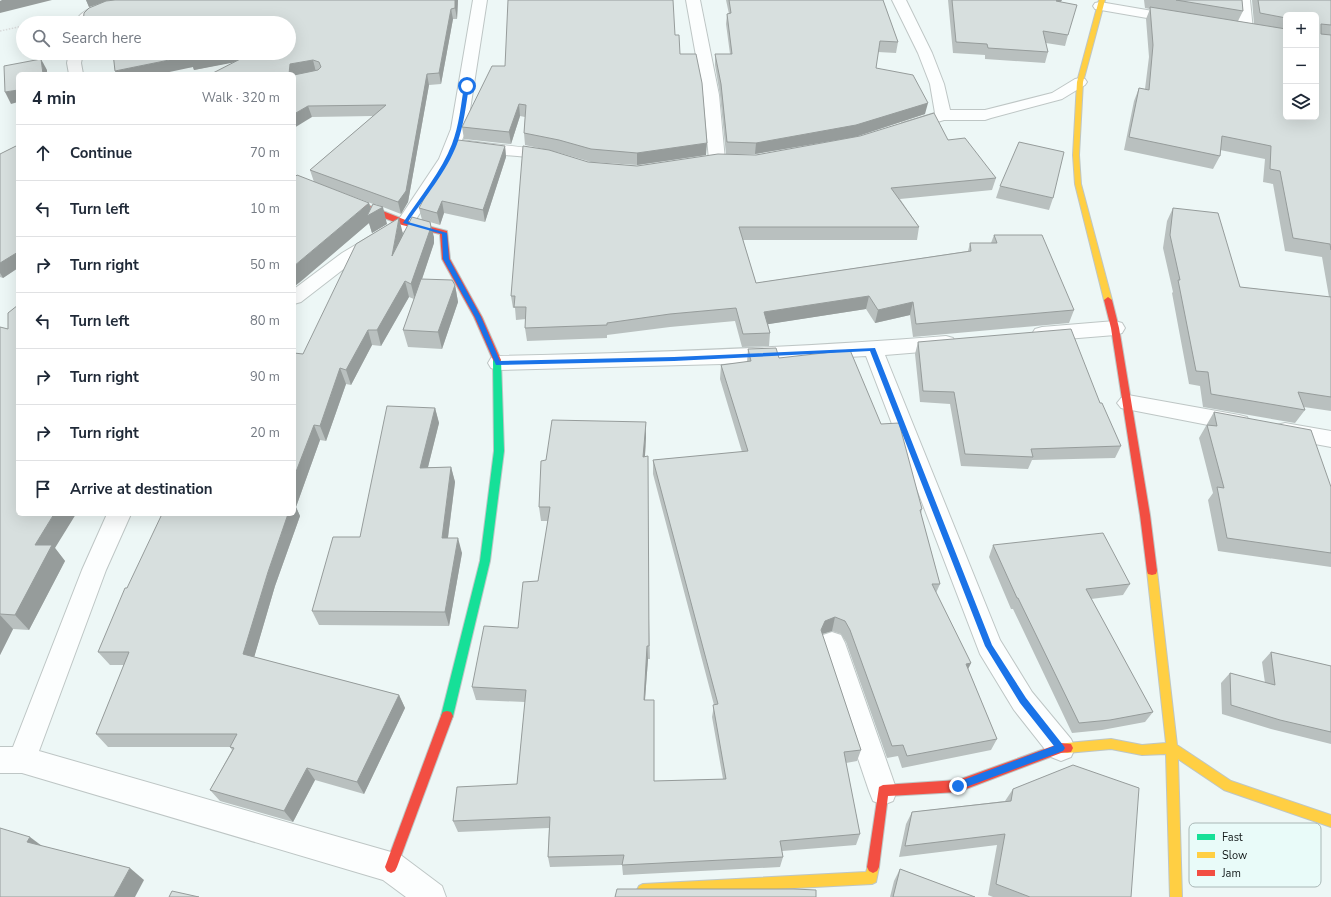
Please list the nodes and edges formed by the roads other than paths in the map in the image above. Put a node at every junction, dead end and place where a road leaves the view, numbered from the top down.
1 (160, 0) edge
2 (480, 0) edge
3 (693, 0) edge
4 (899, 0) edge
5 (1243, 0) edge
6 (1101, 3) edge
7 (86, 16) edge
8 (1186, 20) edge
9 (1231, 28) edge
10 (75, 60) edge
11 (76, 72) edge
12 (1080, 82) junction
13 (943, 115) junction
14 (894, 131) edge
15 (454, 144) junction
16 (568, 161) edge
17 (717, 161) edge
18 (346, 200) edge
19 (405, 223) junction
20 (296, 296) edge
21 (1115, 328) junction
22 (1021, 336) edge
23 (967, 341) edge
24 (873, 349) junction
25 (498, 364) junction
26 (1128, 403) junction
27 (1331, 439) edge
28 (118, 516) edge
29 (832, 643) dead end
30 (1061, 748) junction
31 (1172, 748) junction
32 (11, 760) edge
33 (883, 791) junction
34 (1331, 822) edge
35 (391, 867) junction
36 (633, 891) edge
37 (431, 897) edge
38 (1176, 897) edge

1 - 7 street
2 - 15 street
3 - 17 street
4 - 13 street
5 - 9 street
6 - 8 street
6 - 12 street
10 - 11 street
12 - 13 street
12 - 21 street
13 - 14 street
15 - 16 street
15 - 19 street
18 - 19 street
19 - 20 street
19 - 25 street
21 - 22 street
21 - 26 street
23 - 24 street
24 - 25 street
24 - 30 street
25 - 35 street
26 - 27 street
26 - 31 street
28 - 32 street
29 - 33 street
30 - 31 street
30 - 33 street
31 - 34 street
31 - 38 street
32 - 35 street
33 - 36 street
35 - 37 street

